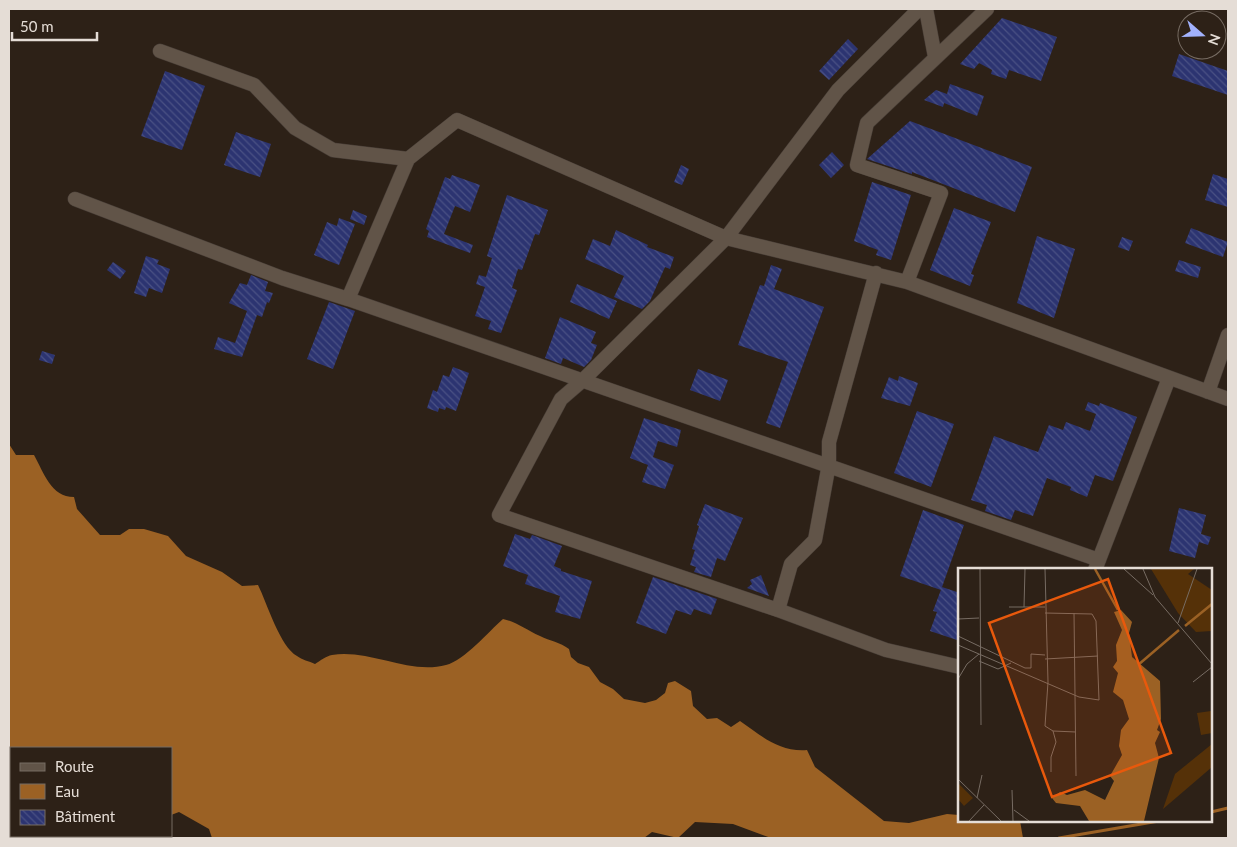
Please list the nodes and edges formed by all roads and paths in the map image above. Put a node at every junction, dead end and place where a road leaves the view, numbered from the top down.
1 (918, 9) edge
2 (926, 9) edge
3 (987, 9) edge
4 (160, 51) dead end
5 (935, 57) junction
6 (408, 159) junction
7 (75, 199) dead end
8 (726, 238) junction
9 (876, 273) junction
10 (907, 282) junction
11 (348, 299) junction
12 (1228, 335) edge
13 (1169, 378) junction
14 (583, 380) junction
15 (1208, 392) junction
16 (1228, 399) edge
17 (829, 464) junction
18 (1097, 565) edge
19 (778, 610) junction
20 (958, 667) edge

1 - 8 street
2 - 5 street
3 - 5 street
4 - 6 street
5 - 10 street
6 - 8 street
6 - 11 street
7 - 11 street
8 - 9 street
8 - 14 street
9 - 10 street
9 - 17 street
10 - 13 street
11 - 14 street
12 - 15 street
13 - 15 street
13 - 18 street
14 - 17 street
14 - 19 street
15 - 16 street
17 - 18 street
17 - 19 street
19 - 20 street

